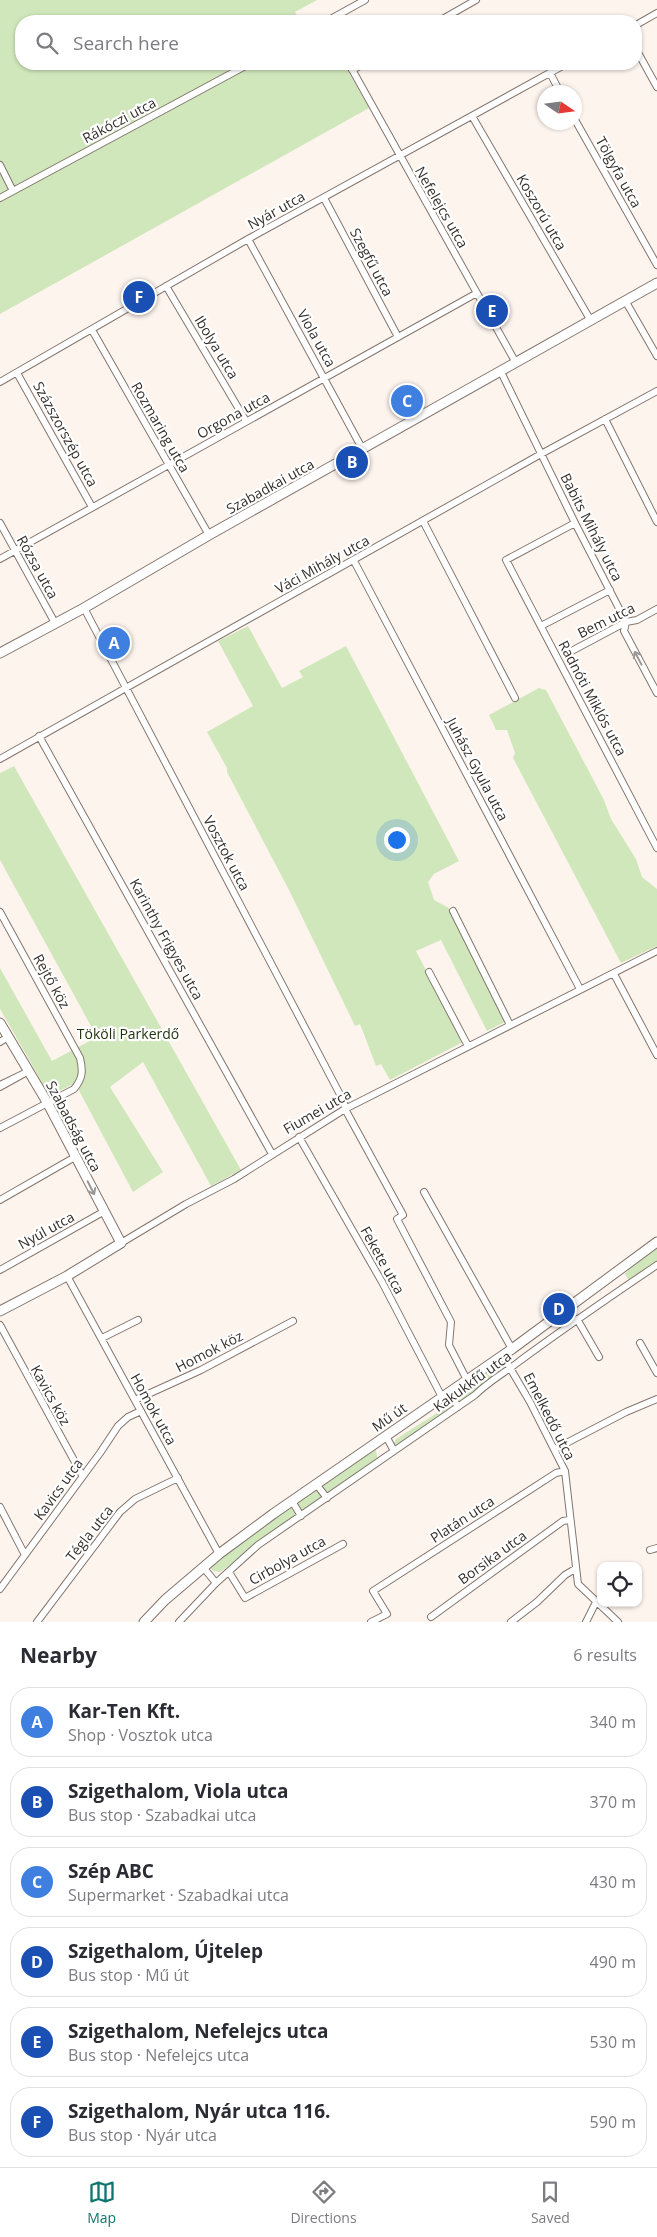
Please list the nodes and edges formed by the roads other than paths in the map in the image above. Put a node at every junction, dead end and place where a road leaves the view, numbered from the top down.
1 (365, 0) edge
2 (476, 0) edge
3 (657, 13) edge
4 (338, 15) edge
5 (450, 15) edge
6 (642, 22) edge
7 (642, 60) edge
8 (238, 70) edge
9 (352, 70) edge
10 (555, 70) edge
11 (550, 73) junction
12 (556, 85) edge
13 (657, 87) edge
14 (472, 116) junction
15 (581, 130) edge
16 (399, 156) junction
17 (0, 165) edge
18 (13, 191) junction
19 (0, 198) edge
20 (324, 198) junction
21 (248, 239) junction
22 (657, 265) edge
23 (657, 283) edge
24 (166, 286) junction
25 (477, 293) junction
26 (626, 302) junction
27 (591, 321) junction
28 (92, 330) junction
29 (398, 337) junction
30 (657, 356) edge
31 (516, 363) junction
32 (501, 372) junction
33 (17, 373) junction
34 (325, 378) junction
35 (0, 382) edge
36 (657, 391) edge
37 (605, 419) junction
38 (246, 421) junction
39 (364, 450) junction
40 (541, 454) junction
41 (168, 465) junction
42 (92, 507) junction
43 (424, 521) junction
44 (657, 522) edge
45 (0, 523) edge
46 (575, 523) junction
47 (208, 535) junction
48 (15, 550) junction
49 (0, 559) edge
50 (354, 561) junction
51 (610, 590) junction
52 (84, 608) junction
53 (657, 609) edge
54 (626, 622) junction
55 (55, 623) junction
56 (541, 626) junction
57 (0, 653) edge
58 (566, 654) dead end
59 (127, 687) junction
60 (657, 693) edge
61 (516, 698) dead end
62 (39, 736) junction
63 (0, 759) edge
64 (657, 848) edge
65 (453, 911) dead end
66 (0, 912) edge
67 (657, 951) edge
68 (429, 972) dead end
69 (614, 974) junction
70 (580, 989) junction
71 (0, 1023) edge
72 (510, 1025) junction
73 (4, 1039) edge
74 (468, 1046) junction
75 (657, 1055) edge
76 (27, 1070) junction
77 (0, 1086) edge
78 (47, 1102) junction
79 (345, 1110) junction
80 (0, 1128) edge
81 (299, 1137) junction
82 (272, 1154) junction
83 (75, 1157) junction
84 (424, 1192) dead end
85 (0, 1200) edge
86 (103, 1212) junction
87 (657, 1242) edge
88 (121, 1243) junction
89 (657, 1266) edge
90 (0, 1270) edge
91 (67, 1276) junction
92 (0, 1311) edge
93 (577, 1319) junction
94 (138, 1320) dead end
95 (293, 1321) dead end
96 (0, 1325) edge
97 (102, 1338) junction
98 (640, 1343) dead end
99 (512, 1349) junction
100 (503, 1356) junction
101 (599, 1357) dead end
102 (511, 1368) junction
103 (657, 1373) edge
104 (467, 1380) junction
105 (446, 1395) junction
106 (657, 1399) edge
107 (135, 1400) junction
108 (458, 1407) junction
109 (141, 1411) junction
110 (386, 1436) junction
111 (555, 1449) junction
112 (394, 1451) junction
113 (565, 1471) junction
114 (82, 1475) junction
115 (178, 1478) junction
116 (316, 1484) junction
117 (327, 1498) junction
118 (292, 1501) junction
119 (0, 1507) edge
120 (300, 1516) junction
121 (569, 1520) junction
122 (343, 1544) dead end
123 (219, 1554) junction
124 (25, 1555) junction
125 (203, 1567) junction
126 (575, 1569) junction
127 (229, 1572) junction
128 (216, 1583) junction
129 (0, 1588) edge
130 (596, 1602) junction
131 (431, 1617) dead end
132 (37, 1622) edge
133 (144, 1622) edge
134 (179, 1622) edge
135 (371, 1622) edge
136 (511, 1622) edge
137 (586, 1622) edge
138 (618, 1622) edge

1 - 4 street
2 - 5 street
3 - 6 street
7 - 13 street
8 - 18 street, Rákóczi utca
9 - 16 street, Nefelejcs utca
10 - 11 street, Nyár utca
11 - 12 street
11 - 14 street, Nyár utca
14 - 16 street, Nyár utca
14 - 27 street, Koszorú utca
15 - 22 street, Tölgyfa utca
16 - 20 street, Nyár utca
16 - 25 street, Nefelejcs utca
17 - 18 street
18 - 19 street, Rákóczi utca
20 - 21 street, Nyár utca
20 - 29 street, Szegfű utca
21 - 24 street, Nyár utca
21 - 34 street, Viola utca
23 - 26 street, Szabadkai utca
24 - 28 street, Nyár utca
24 - 38 street, Ibolya utca
25 - 29 street, Orgona utca
25 - 31 street, Nefelejcs utca
26 - 27 street, Szabadkai utca
26 - 30 street
27 - 31 street, Szabadkai utca
28 - 33 street, Nyár utca
28 - 41 street, Rozmaring utca
29 - 34 street, Orgona utca
31 - 32 street, Szabadkai utca
32 - 39 street, Szabadkai utca
32 - 40 street, Babits Mihály utca
33 - 35 street, Nyár utca
33 - 42 street, Százszorszép utca
34 - 38 street, Orgona utca
34 - 39 street, Viola utca
36 - 37 street, Váci Mihály utca
37 - 40 street, Váci Mihály utca
37 - 44 street
38 - 41 street, Orgona utca
39 - 47 street, Szabadkai utca
40 - 43 street, Váci Mihály utca
40 - 46 street, Babits Mihály utca
41 - 42 street, Orgona utca
41 - 47 street, Rozmaring utca
42 - 48 street, Orgona utca
43 - 50 street, Váci Mihály utca
43 - 61 street
45 - 48 street, Rózsa utca
46 - 51 street, Babits Mihály utca
46 - 56 street, Radnóti Miklós utca
47 - 52 street, Szabadkai utca
48 - 49 street, Orgona utca
48 - 55 street, Rózsa utca
50 - 59 street, Váci Mihály utca
50 - 70 street, Juhász Gyula utca
51 - 54 street, Babits Mihály utca
51 - 56 street
52 - 55 street, Szabadkai utca
52 - 59 street, Vosztok utca
53 - 54 street, Bem utca
54 - 58 street, Bem utca
60 -> 54 street, Babits Mihály utca
55 - 57 street, Szabadkai utca
56 - 64 street, Radnóti Miklós utca
59 - 62 street, Váci Mihály utca
59 - 79 street, Vosztok utca
62 - 63 street, Váci Mihály utca
62 - 82 street, Karinthy Frigyes utca
65 - 72 street
66 - 78 street, Rejtő köz
67 - 69 street, Fiumei utca
68 - 74 street
69 - 70 street, Fiumei utca
69 - 75 street
70 - 72 street, Fiumei utca
71 - 73 street, Szabadság utca
72 - 74 street, Fiumei utca
73 - 76 street, Szabadság utca
74 - 79 street, Fiumei utca
76 - 77 street
76 - 78 street, Szabadság utca
78 - 80 street
78 - 83 street, Szabadság utca
79 - 81 street, Fiumei utca
79 - 104 street, Vosztok utca
81 - 82 street, Fiumei utca
81 - 105 street, Fekete utca
82 - 88 street, Fiumei utca
83 - 85 street
83 -> 86 street, Szabadság utca
84 - 99 street
86 - 88 street, Szabadság utca
86 - 90 street, Nyúl utca
87 - 99 street, Mű út
88 - 91 street, Fiumei utca
89 - 93 street, Kakukkfű utca
91 - 92 street, Fiumei utca
91 - 97 street, Homok utca
93 - 101 street
93 - 102 street, Kakukkfű utca
94 - 97 street
95 - 107 street, Homok köz
96 - 114 street, Kavics köz
97 - 107 street, Homok utca
98 - 103 street
99 - 100 street, Mű út
100 - 102 street, Emelkedő utca
100 - 104 street, Mű út
102 - 108 street, Kakukkfű utca
102 - 111 street, Emelkedő utca
104 - 105 street, Mű út
105 - 108 street, Fekete utca
105 - 110 street, Mű út
106 - 111 street
107 - 109 street, Homok utca
108 - 112 street, Kakukkfű utca
109 - 114 street, Kavics utca
109 - 115 street, Homok utca
110 - 112 street
110 - 116 street, Mű út
111 - 113 street, Emelkedő utca
112 - 117 street, Kakukkfű utca
113 - 121 street, Emelkedő utca
113 - 135 street, Platán utca
114 - 124 street, Kavics utca
115 - 123 street, Homok utca
115 - 132 street, Tégla utca
116 - 117 street
116 - 118 street, Mű út
117 - 120 street, Kakukkfű utca
118 - 120 street
118 - 123 street, Mű út
119 - 124 street
120 - 127 street, Kakukkfű utca
121 - 126 street, Emelkedő utca
121 - 131 street, Borsika utca
122 - 127 street, Cirbolya utca
123 - 125 street, Mű út
124 - 129 street, Kavics utca
125 - 128 street
125 - 133 street, Mű út
126 - 130 street, Emelkedő utca
126 - 136 street
127 - 128 street, Kakukkfű utca
128 - 134 street, Kakukkfű utca
130 - 137 street
130 - 138 street, Emelkedő utca

